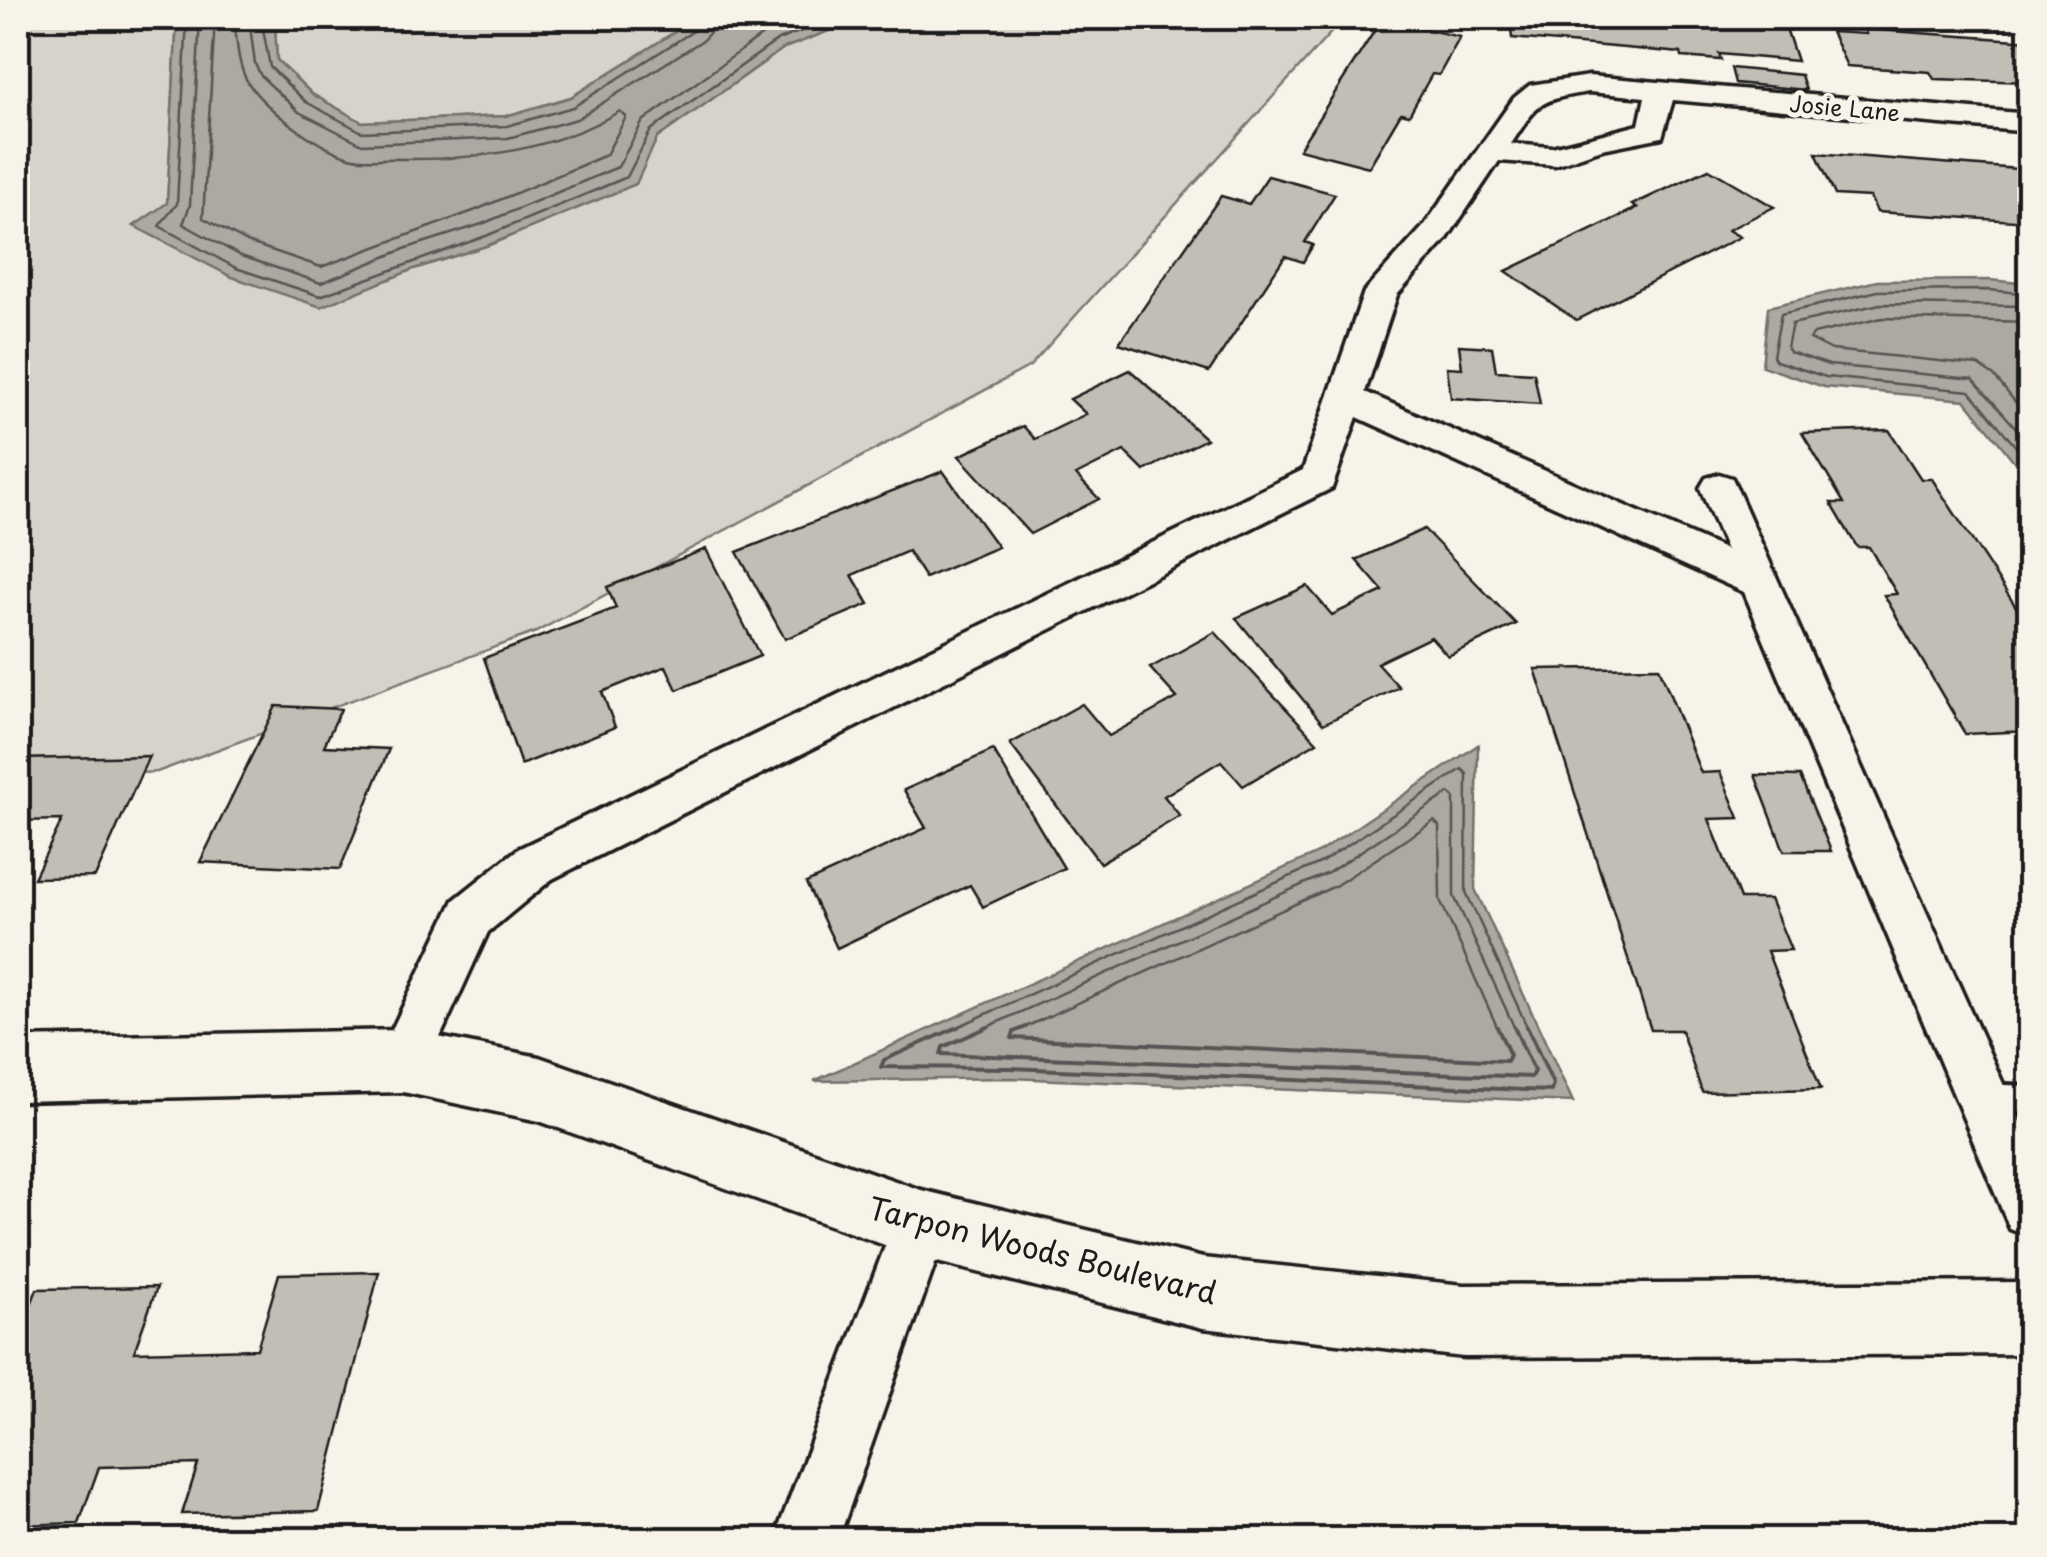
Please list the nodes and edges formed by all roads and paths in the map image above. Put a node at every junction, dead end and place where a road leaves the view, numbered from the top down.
1 (1661, 91) junction
2 (2030, 123) edge
3 (1492, 152) junction
4 (1347, 398) junction
5 (1720, 488) dead end
6 (1760, 582) junction
7 (404, 1061) junction
8 (18, 1070) edge
9 (1981, 1097) junction
10 (2030, 1099) edge
11 (2030, 1210) edge
12 (921, 1224) junction
13 (2030, 1318) edge
14 (806, 1540) edge

1 - 2 street, Josie Lane
1 - 3 street, Josie Lane
1 - 3 street
3 - 4 street
4 - 6 street
4 - 7 street
5 - 6 street
6 - 9 street
7 - 8 street, Tarpon Woods Boulevard
7 - 12 street, Tarpon Woods Boulevard
9 - 10 lane
9 - 11 street
12 - 13 street, Tarpon Woods Boulevard
12 - 14 street

